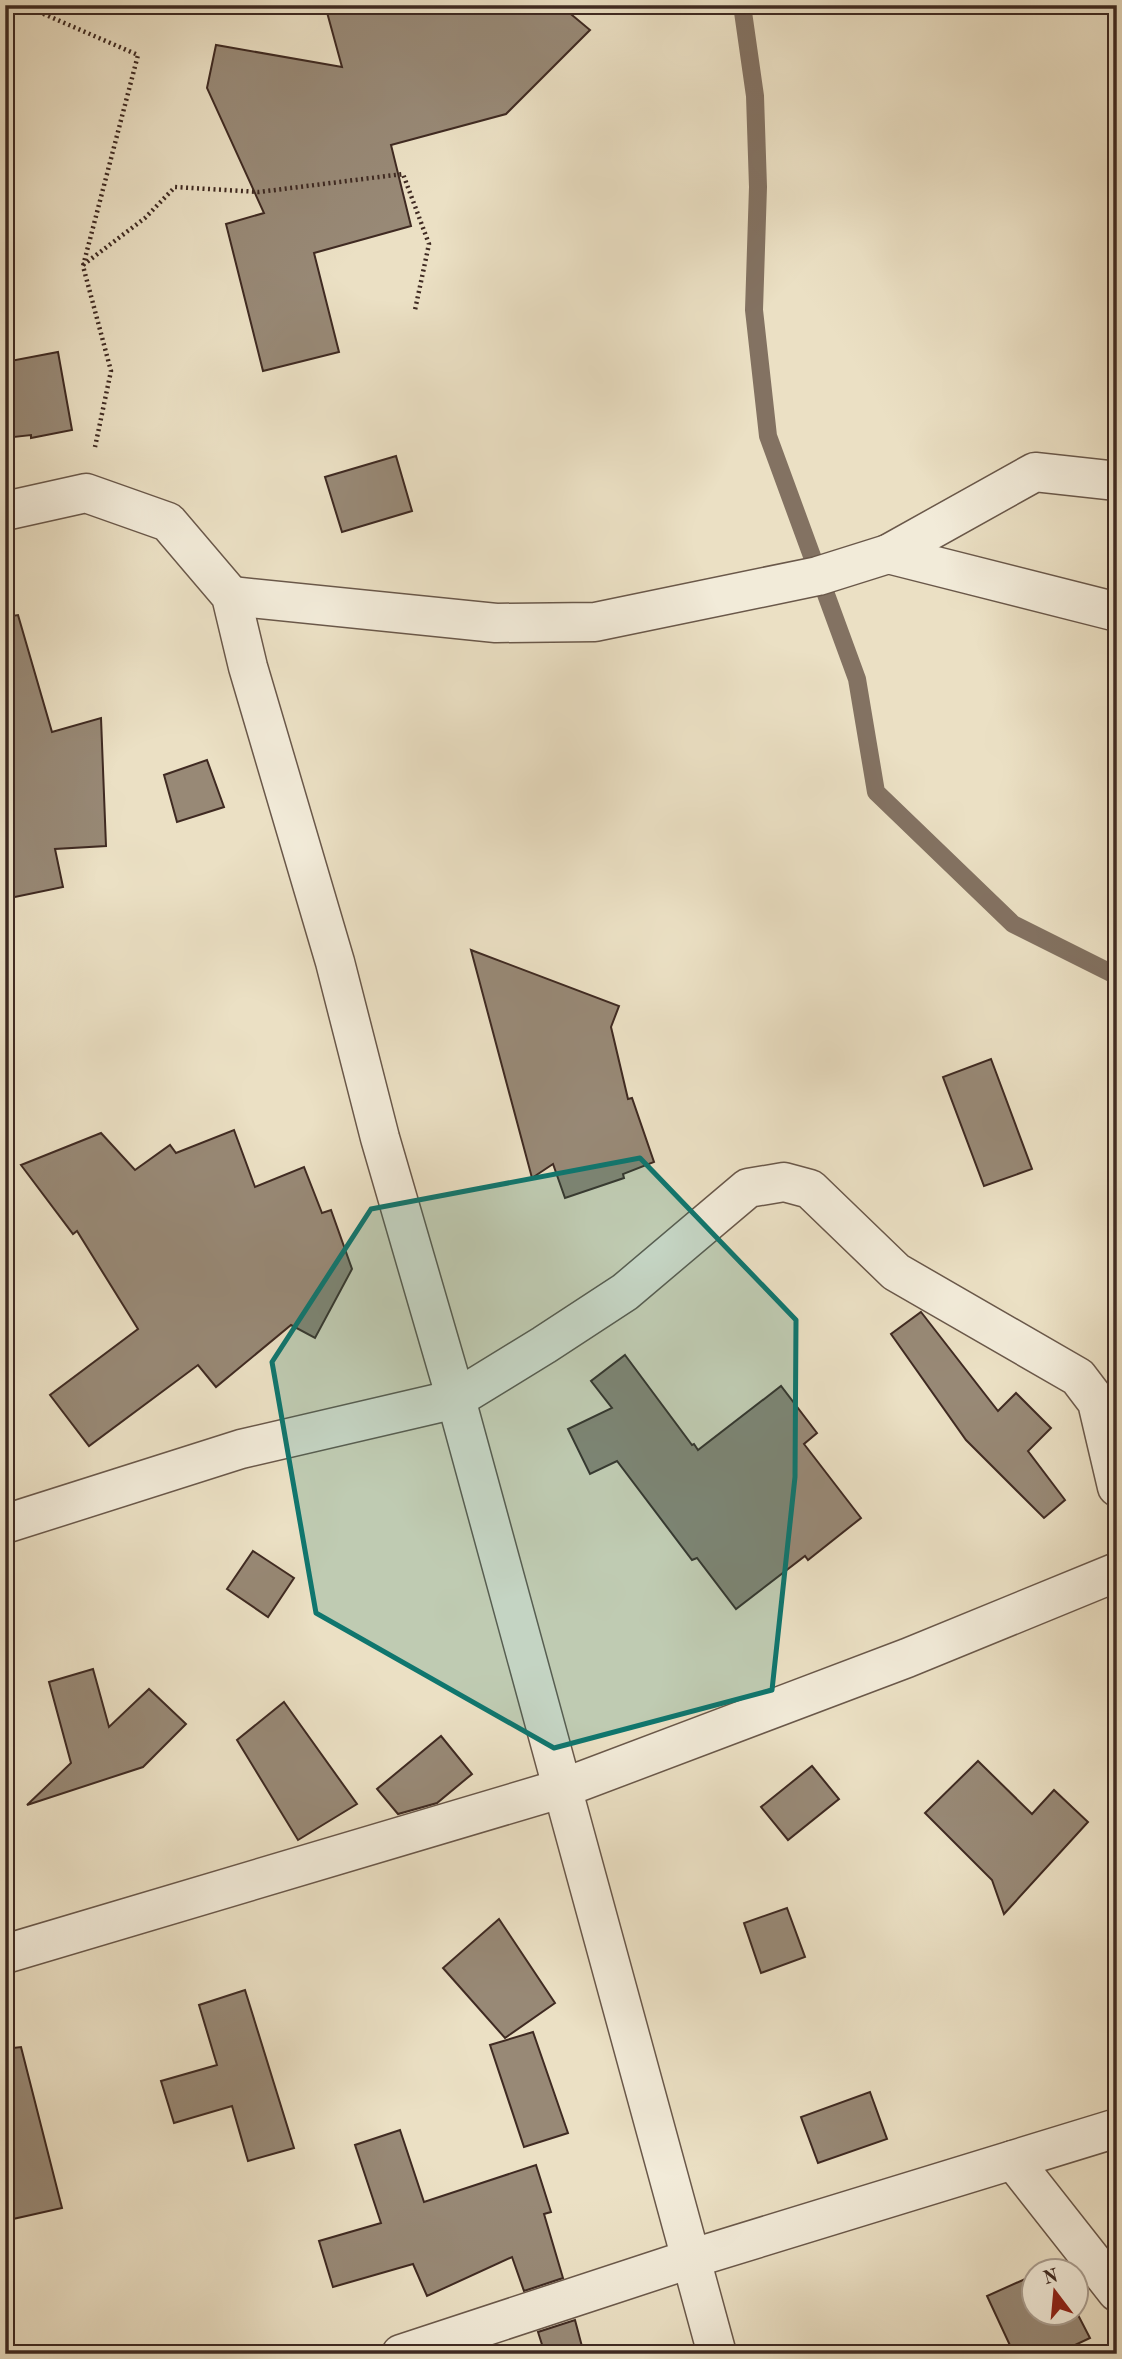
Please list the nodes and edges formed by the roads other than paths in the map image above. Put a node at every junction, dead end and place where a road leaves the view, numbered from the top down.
1 (1117, 481) edge
2 (86, 493) junction
3 (5, 511) edge
4 (5, 518) edge
5 (888, 554) junction
6 (231, 596) junction
7 (1117, 612) edge
8 (456, 1399) junction
9 (1117, 1487) edge
10 (5, 1524) edge
11 (1117, 1572) edge
12 (563, 1788) junction
13 (5, 1954) edge
14 (1117, 2128) edge
15 (1013, 2160) junction
16 (690, 2259) junction
17 (1117, 2292) edge
18 (401, 2354) edge
19 (717, 2354) edge

1 - 5 street
2 - 3 street
2 - 4 street
2 - 6 street
5 - 6 street
5 - 7 street
6 - 8 street
8 - 9 street
8 - 10 street
8 - 12 street
11 - 12 street
12 - 13 street
12 - 16 street
14 - 15 street
15 - 16 street
15 - 17 street
16 - 18 street
16 - 19 street

